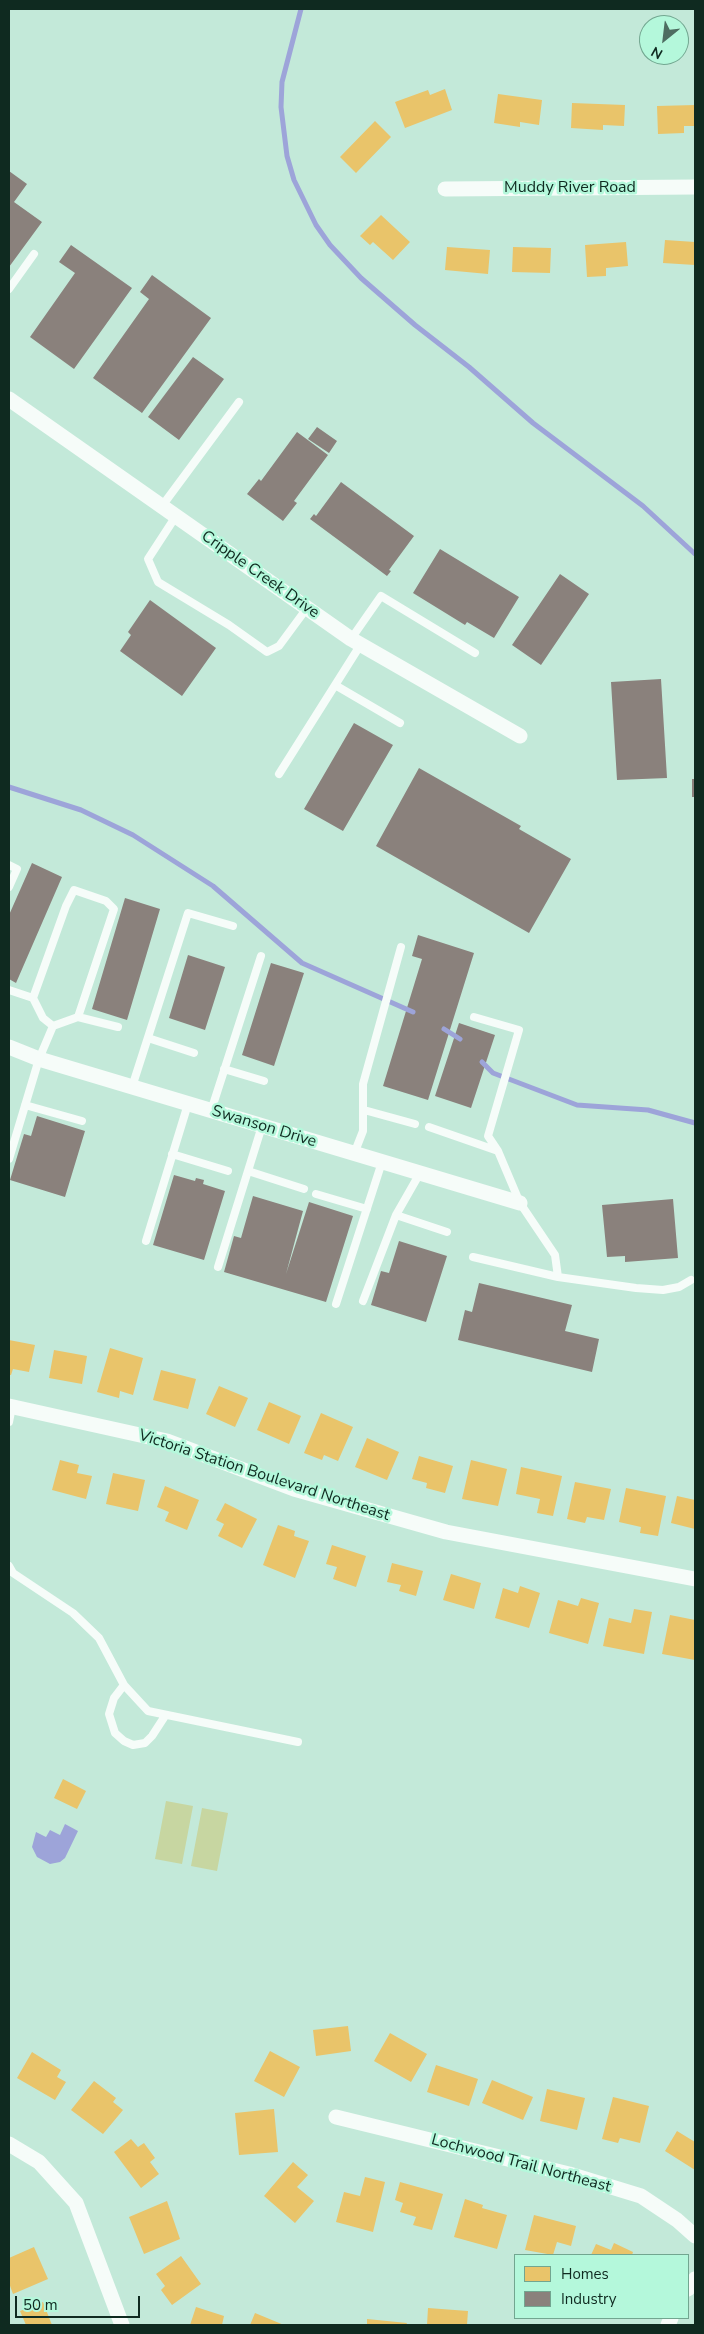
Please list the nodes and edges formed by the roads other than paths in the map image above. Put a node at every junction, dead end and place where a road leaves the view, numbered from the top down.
1 (695, 186) edge
2 (445, 189) dead end
3 (34, 254) dead end
4 (9, 289) edge
5 (9, 401) edge
6 (240, 402) dead end
7 (162, 506) junction
8 (176, 516) junction
9 (307, 608) junction
10 (356, 641) junction
11 (475, 653) dead end
12 (335, 685) junction
13 (400, 723) dead end
14 (520, 736) dead end
15 (279, 774) dead end
16 (9, 865) edge
17 (9, 888) edge
18 (233, 926) dead end
19 (401, 948) dead end
20 (261, 956) dead end
21 (9, 990) edge
22 (33, 998) junction
23 (78, 1017) junction
24 (474, 1017) dead end
25 (53, 1026) junction
26 (118, 1027) dead end
27 (148, 1038) junction
28 (9, 1047) edge
29 (194, 1053) dead end
30 (39, 1059) junction
31 (224, 1069) junction
32 (264, 1081) dead end
33 (132, 1087) junction
34 (188, 1104) junction
35 (25, 1105) junction
36 (364, 1110) junction
37 (211, 1111) junction
38 (82, 1121) dead end
39 (415, 1124) dead end
40 (262, 1126) junction
41 (429, 1127) dead end
42 (498, 1151) junction
43 (172, 1154) junction
44 (354, 1154) junction
45 (9, 1159) edge
46 (382, 1162) junction
47 (228, 1171) dead end
48 (248, 1171) junction
49 (420, 1173) junction
50 (304, 1189) dead end
51 (316, 1194) dead end
52 (520, 1203) junction
53 (367, 1209) junction
54 (396, 1215) junction
55 (447, 1232) dead end
56 (146, 1241) dead end
57 (473, 1257) dead end
58 (218, 1267) dead end
59 (558, 1277) junction
60 (691, 1280) dead end
61 (363, 1301) dead end
62 (336, 1304) dead end
63 (10, 1412) edge
64 (9, 1566) edge
65 (695, 1579) edge
66 (124, 1684) junction
67 (165, 1716) junction
68 (298, 1742) dead end
69 (336, 2117) dead end
70 (9, 2144) edge
71 (695, 2236) edge
72 (122, 2325) edge

1 - 2 street, Muddy River Road
3 - 4 lane
5 - 7 street, Cripple Creek Drive
6 - 7 lane
7 - 8 street, Cripple Creek Drive
8 - 9 street, Cripple Creek Drive
8 - 9 lane
9 - 10 street, Cripple Creek Drive
10 - 11 lane
10 - 12 lane
10 - 14 street, Cripple Creek Drive
12 - 13 lane
12 - 15 lane
16 - 17 lane
18 - 27 lane
19 - 36 lane
20 - 31 lane
21 - 22 lane
22 - 23 lane
22 - 25 lane
23 - 25 lane
23 - 26 lane
24 - 42 lane
25 - 30 lane
27 - 29 lane
27 - 33 lane
28 - 30 street, Swanson Drive
30 - 33 street, Swanson Drive
30 - 35 lane
31 - 32 lane
31 - 37 lane
33 - 34 street, Swanson Drive
34 - 37 street, Swanson Drive
34 - 43 lane
35 - 38 lane
35 - 45 lane
36 - 39 lane
36 - 44 lane
37 - 40 street, Swanson Drive
40 - 44 street, Swanson Drive
40 - 48 lane
41 - 42 lane
42 - 52 lane
43 - 47 lane
43 - 56 lane
44 - 46 street, Swanson Drive
46 - 49 street, Swanson Drive
46 - 53 lane
48 - 50 lane
48 - 58 lane
49 - 52 street, Swanson Drive
49 - 54 lane
51 - 53 lane
52 - 59 lane
53 - 62 lane
54 - 55 lane
54 - 61 lane
57 - 59 lane
59 - 60 lane
63 - 65 street, Victoria Station Boulevard Northeast
64 - 66 lane
66 - 67 lane
66 - 67 lane
67 - 68 lane
69 - 71 street, Lochwood Trail Northeast
70 - 72 street

